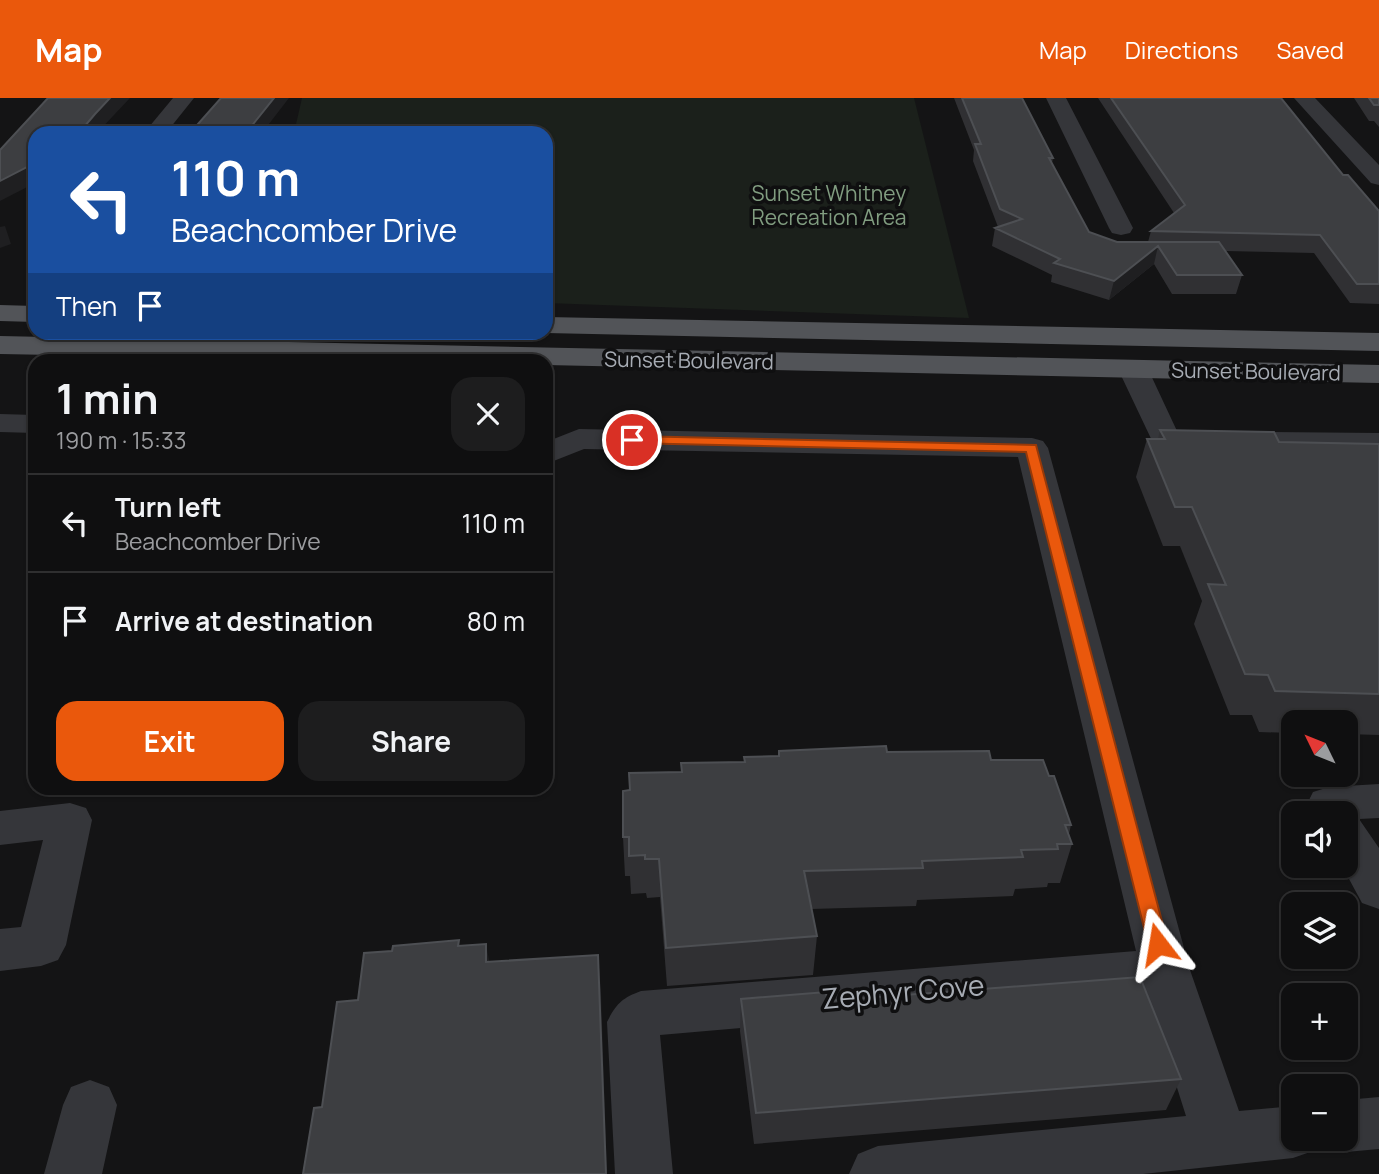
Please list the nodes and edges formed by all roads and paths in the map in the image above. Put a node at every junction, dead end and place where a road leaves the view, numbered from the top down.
1 (184, 98) edge
2 (1056, 98) edge
3 (1304, 98) edge
4 (162, 126) edge
5 (1379, 178) edge
6 (1121, 228) dead end
7 (0, 313) edge
8 (28, 314) edge
9 (553, 325) edge
10 (1379, 342) edge
11 (0, 345) edge
12 (309, 354) edge
13 (553, 359) edge
14 (1133, 369) junction
15 (1379, 374) edge
16 (0, 423) edge
17 (28, 424) edge
18 (1379, 443) edge
19 (553, 451) edge
20 (1379, 801) edge
21 (1358, 802) edge
22 (0, 828) edge
23 (1358, 853) edge
24 (1379, 890) edge
25 (0, 950) edge
26 (1165, 970) junction
27 (90, 1105) dead end
28 (1379, 1123) edge
29 (1358, 1125) edge
30 (1281, 1133) edge
31 (1221, 1139) junction
32 (73, 1174) edge
33 (644, 1174) edge
34 (878, 1174) edge

1 - 4 street
2 - 6 street
3 - 5 street
7 - 8 main road
9 - 10 main road, Sunset Boulevard
11 - 12 main road, Sunset Boulevard
13 - 14 main road, Sunset Boulevard
14 - 15 main road, Sunset Boulevard
14 - 18 street
16 - 17 street
19 - 26 street
20 - 21 street
22 - 25 street
23 - 24 street
26 - 31 street
26 - 33 street, Zephyr Cove
27 - 32 street
28 - 29 street
30 - 31 street
31 - 34 street

